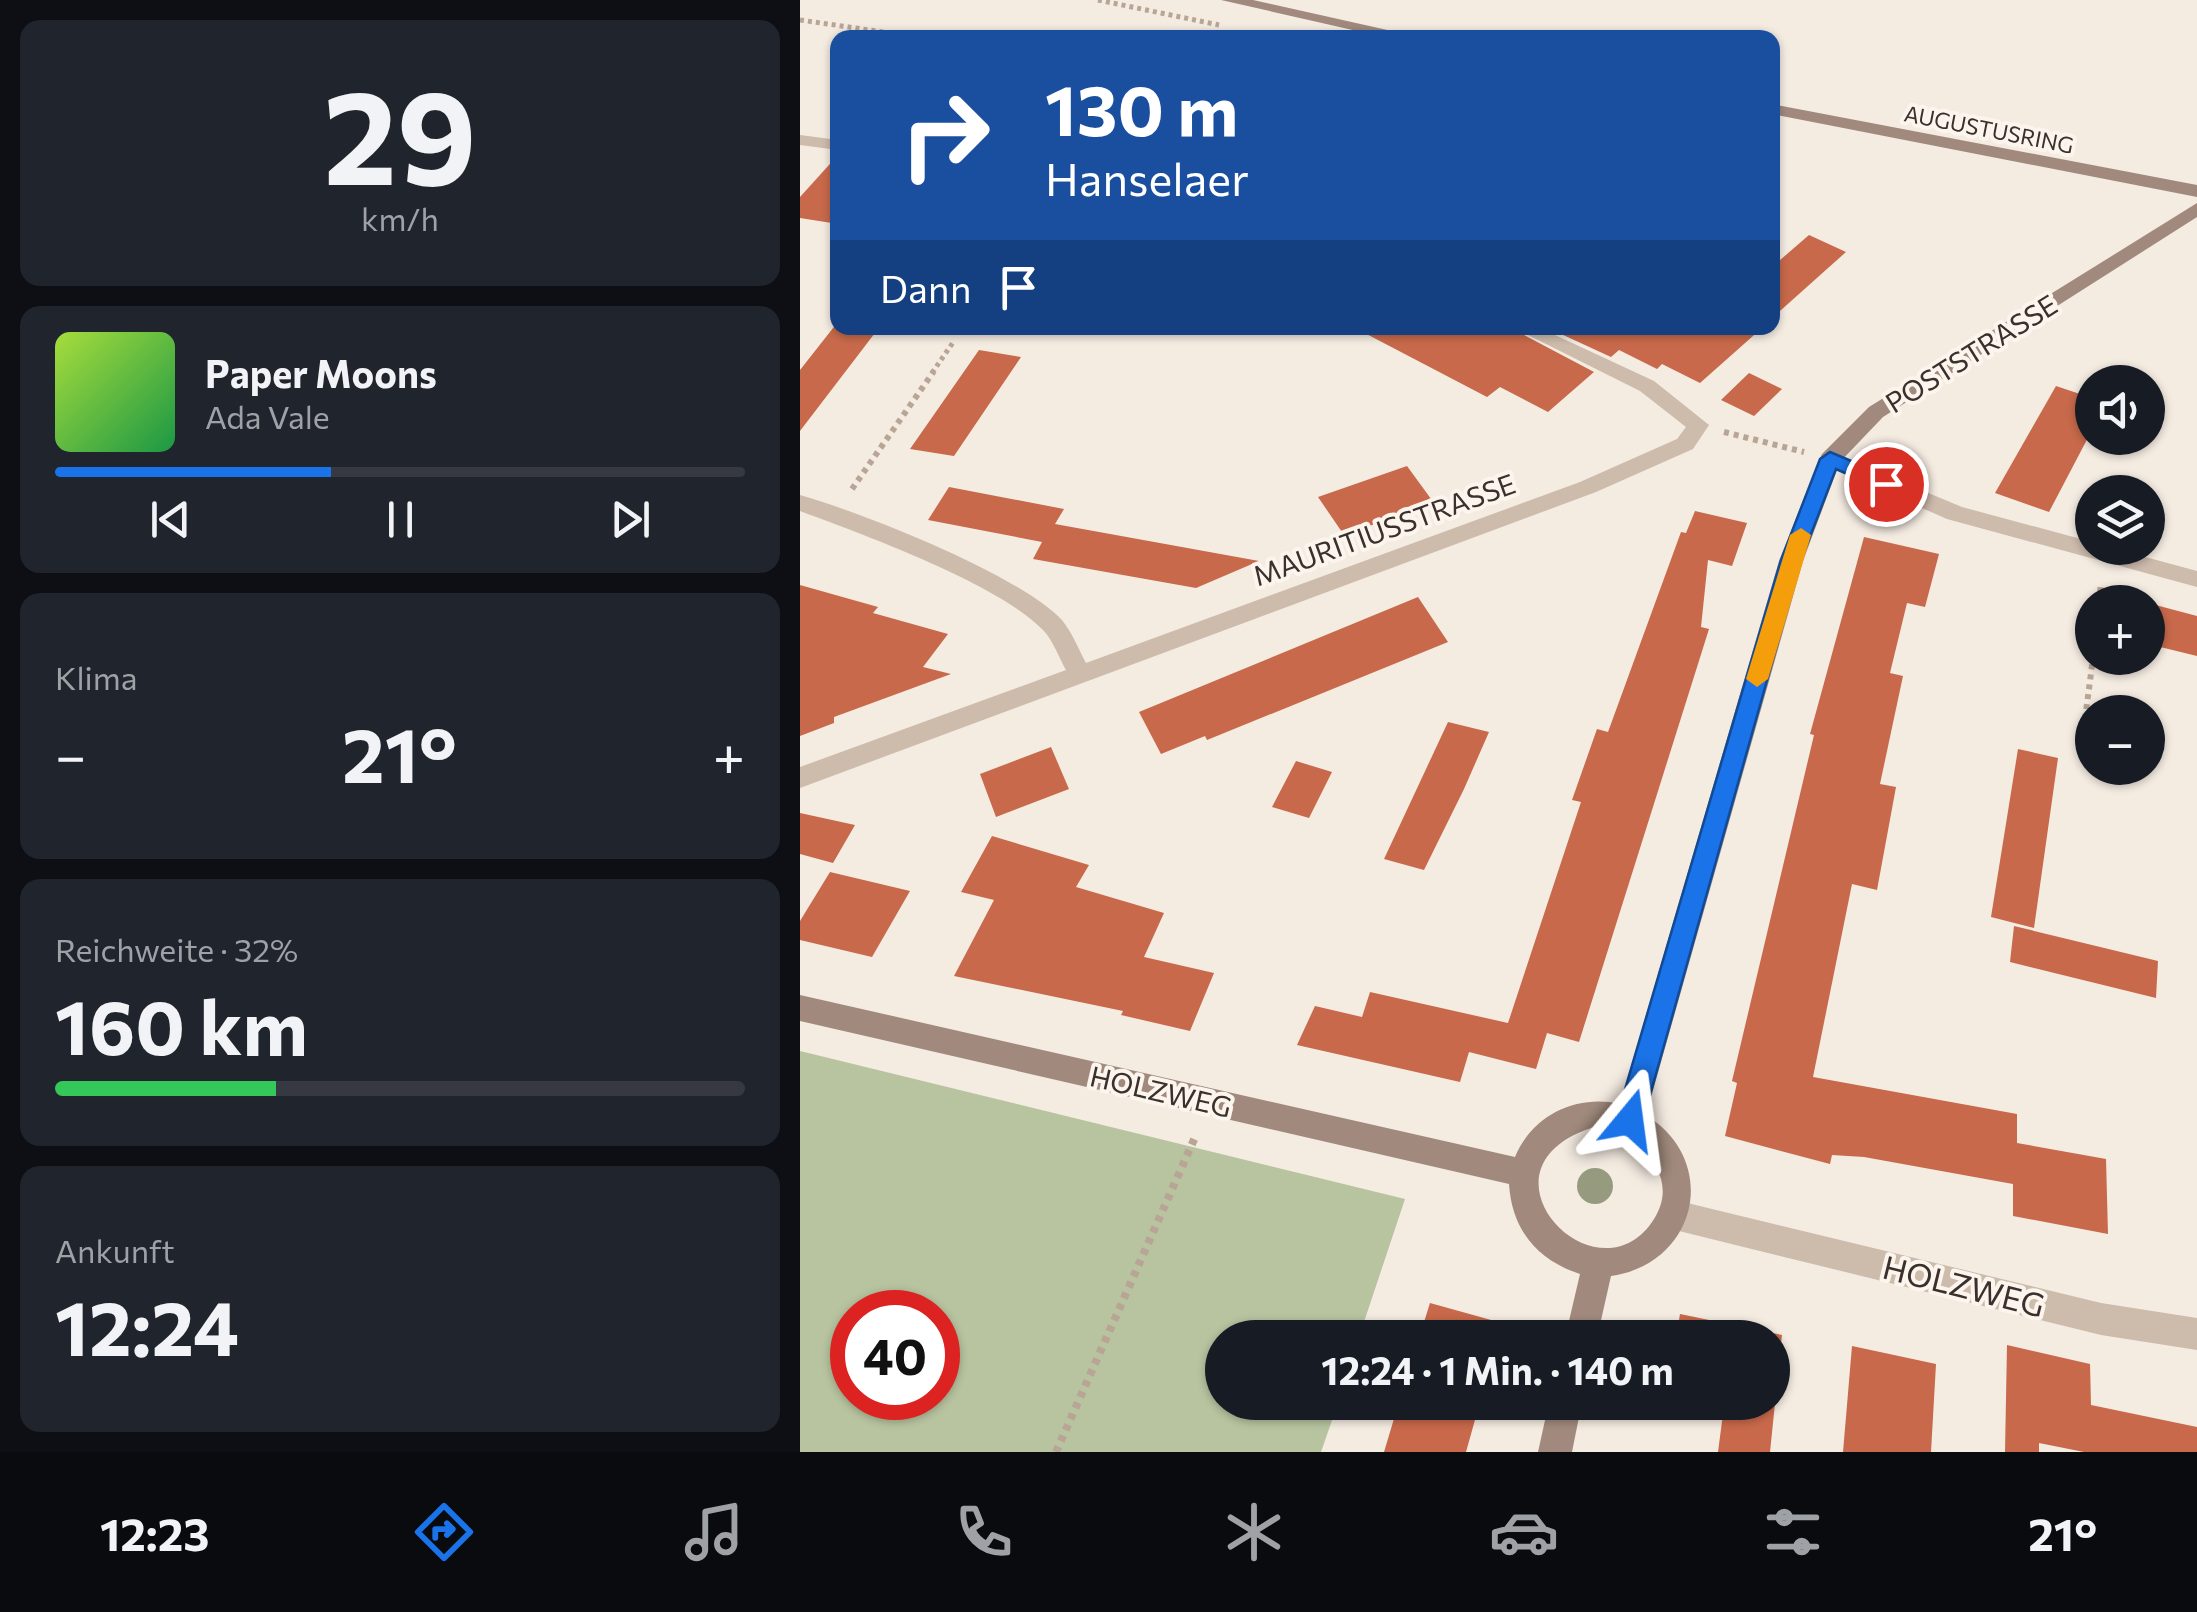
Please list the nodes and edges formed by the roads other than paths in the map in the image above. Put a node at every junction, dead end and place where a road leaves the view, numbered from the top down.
1 (1230, 0) edge
2 (1375, 30) edge
3 (1780, 111) edge
4 (800, 140) edge
5 (830, 145) edge
6 (2197, 191) edge
7 (2197, 209) edge
8 (1539, 335) edge
9 (1830, 459) junction
10 (800, 502) edge
11 (2197, 580) edge
12 (1080, 673) junction
13 (800, 778) edge
14 (800, 1008) edge
15 (1630, 1120) junction
16 (1523, 1173) junction
17 (1674, 1215) junction
18 (1598, 1262) junction
19 (1585, 1320) edge
20 (2197, 1334) edge
21 (1562, 1420) edge
22 (1555, 1452) edge

1 - 2 street
3 - 6 street, AUGUSTUSRING
4 - 5 street
7 - 9 street, POSTSTRASSE
8 - 12 street, MAURITIUSSTRASSE
9 - 11 street
9 - 15 street, POSTSTRASSE
10 - 12 street
12 - 13 street, MAURITIUSSTRASSE
14 - 16 street, HOLZWEG
15 - 16 street
15 - 17 street
16 - 18 street
17 - 18 street
17 - 20 street, HOLZWEG
18 - 19 street
21 - 22 street

